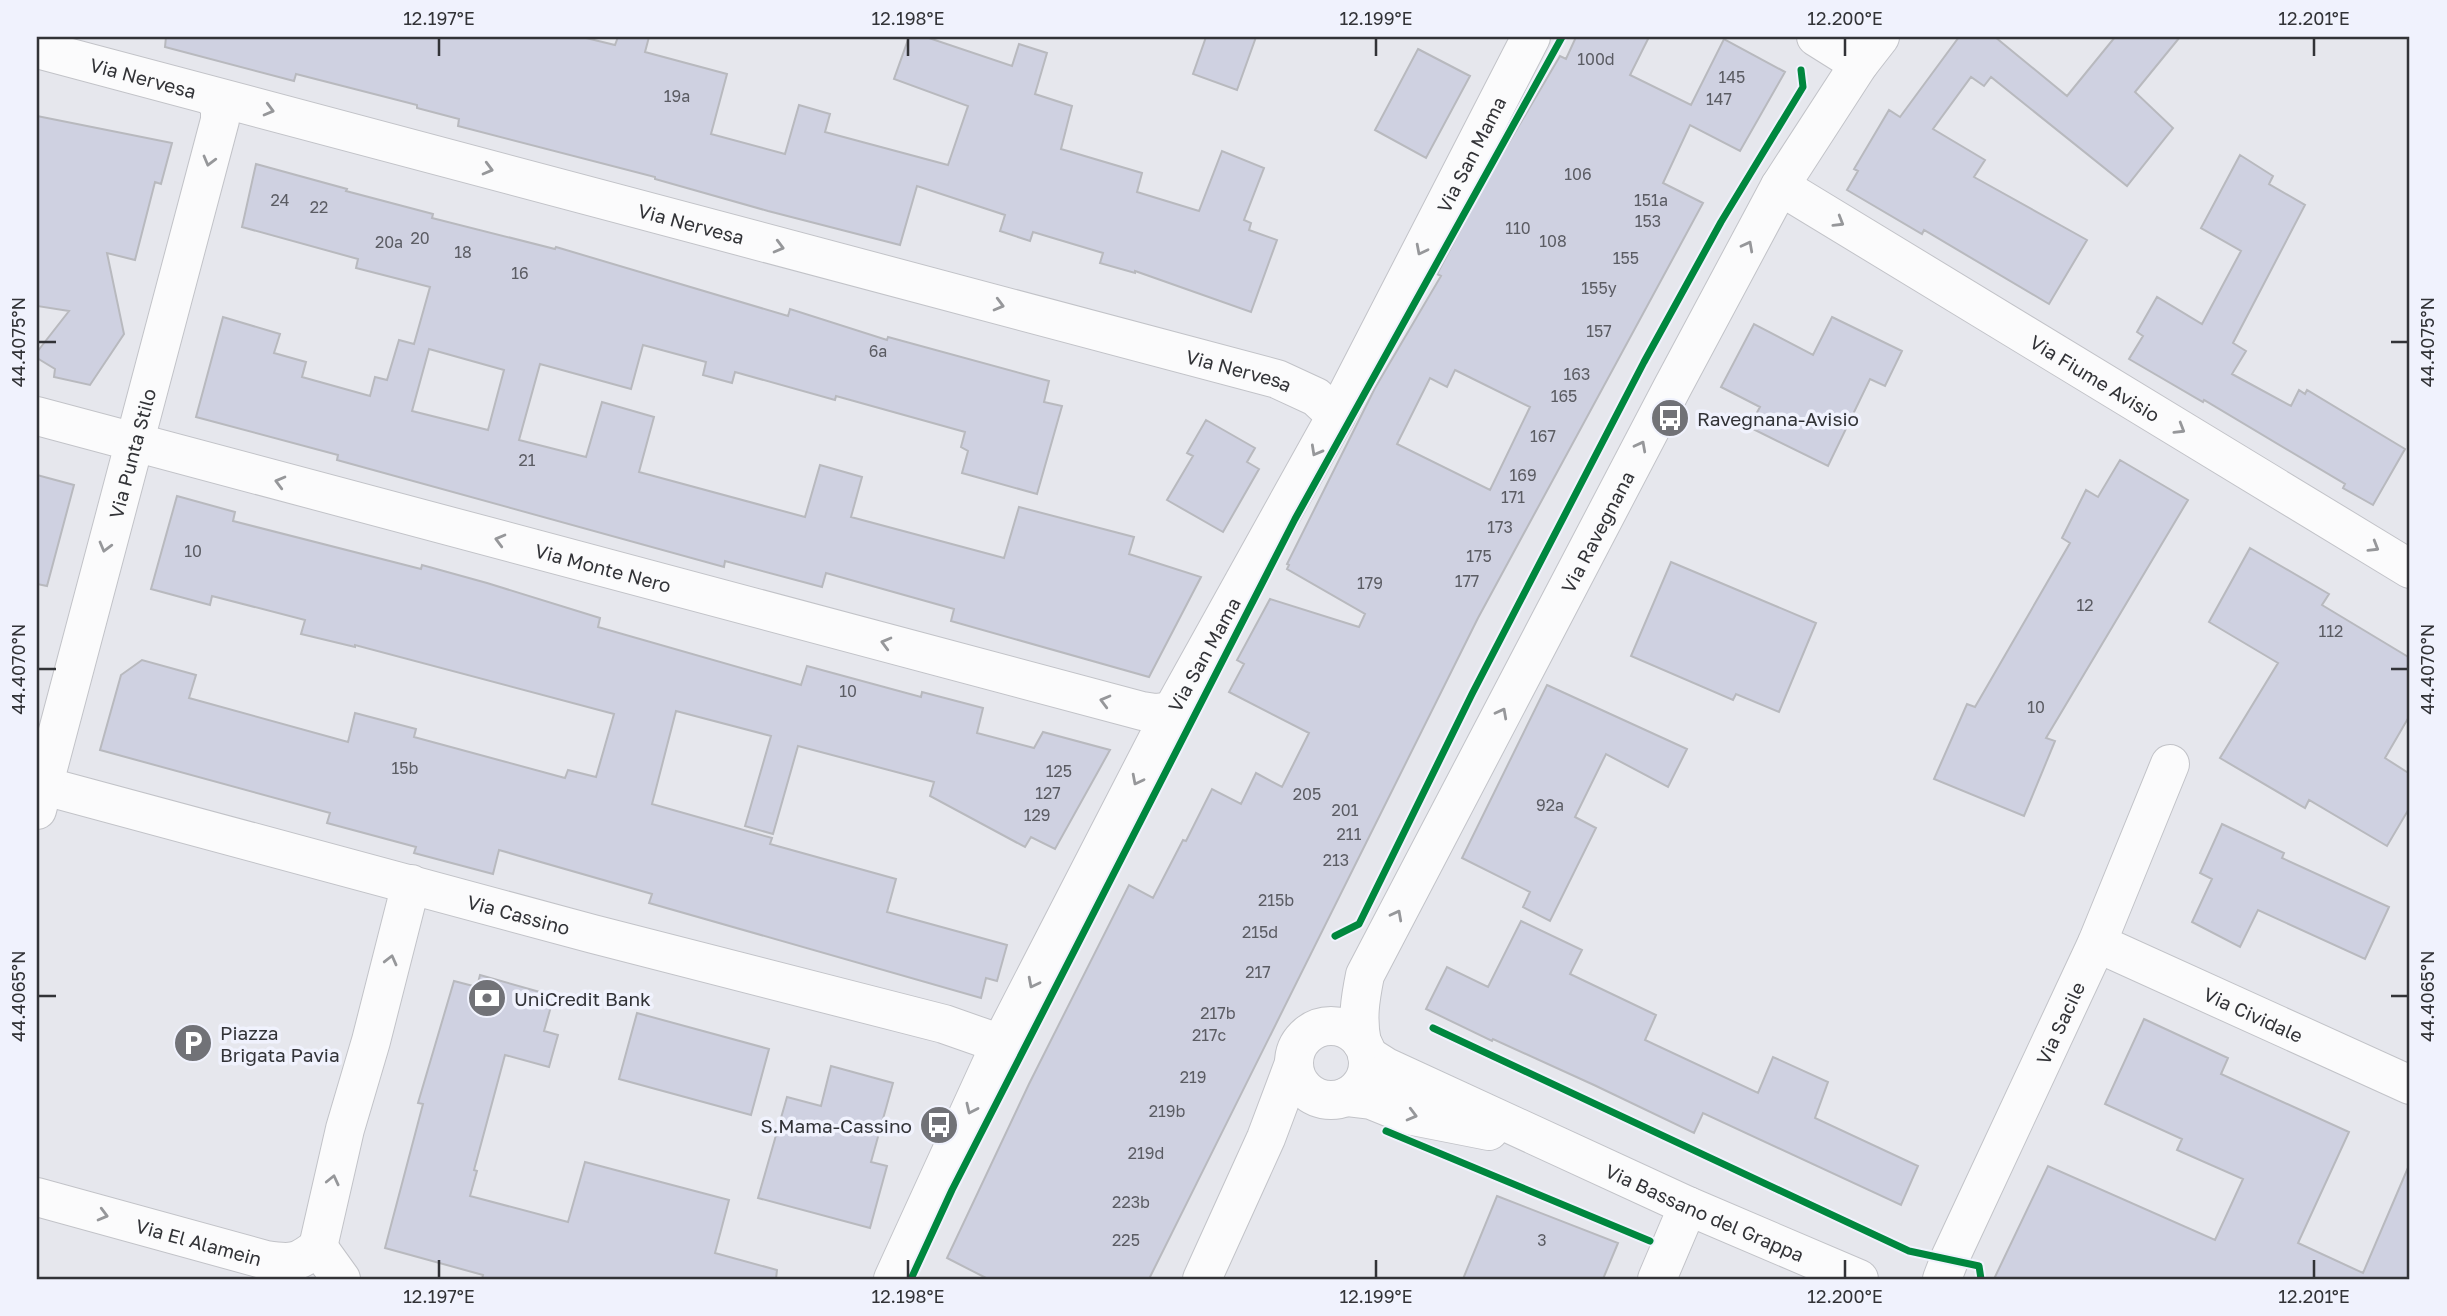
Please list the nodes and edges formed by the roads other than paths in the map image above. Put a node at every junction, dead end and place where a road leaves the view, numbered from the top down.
1 (1531, 37) edge
2 (1816, 37) edge
3 (37, 50) edge
4 (1869, 50) edge
5 (213, 97) junction
6 (1780, 187) junction
7 (37, 416) edge
8 (1336, 416) junction
9 (133, 443) junction
10 (2410, 569) edge
11 (1172, 711) junction
12 (2170, 764) dead end
13 (39, 793) edge
14 (411, 884) junction
15 (2097, 943) junction
16 (999, 1047) junction
17 (1365, 1049) junction
18 (1293, 1066) junction
19 (2410, 1086) edge
20 (1334, 1098) junction
21 (1266, 1138) junction
22 (1550, 1143) junction
23 (37, 1197) edge
24 (1688, 1206) junction
25 (318, 1247) junction
26 (341, 1279) edge
27 (893, 1279) edge
28 (1202, 1279) edge
29 (1657, 1279) edge
30 (1859, 1279) edge
31 (1942, 1279) edge

1 -> 8 street, Via San Mama
2 - 4 street
3 - 5 street, Via Nervesa
4 - 6 street, Via Ravegnana
5 -> 8 street, Via Nervesa
5 -> 9 street, Via Punta Stilo
6 -> 10 street, Via Fiume Avisio
17 -> 6 street, Via Ravegnana
7 - 9 street, Via Monte Nero
8 -> 11 street, Via San Mama
11 -> 9 street, Via Monte Nero
9 -> 13 street, Via Punta Stilo
11 -> 16 street, Via San Mama
12 - 15 street, Via Sacile
13 - 14 street, Via Cassino
14 - 16 street, Via Cassino
25 -> 14 street
15 - 19 street, Via Cividale
15 - 31 street, Via Sacile
16 -> 27 street, Via San Mama
17 - 18 street
17 - 20 street
17 - 22 street, Via Bassano del Grappa
18 - 20 street
18 - 21 street
20 - 21 street
20 -> 22 street, Via Bassano del Grappa
21 - 28 street
22 - 24 street, Via Bassano del Grappa
23 -> 25 street, Via El Alamein
24 - 29 street
24 - 30 street, Via Bassano del Grappa
25 - 26 street

